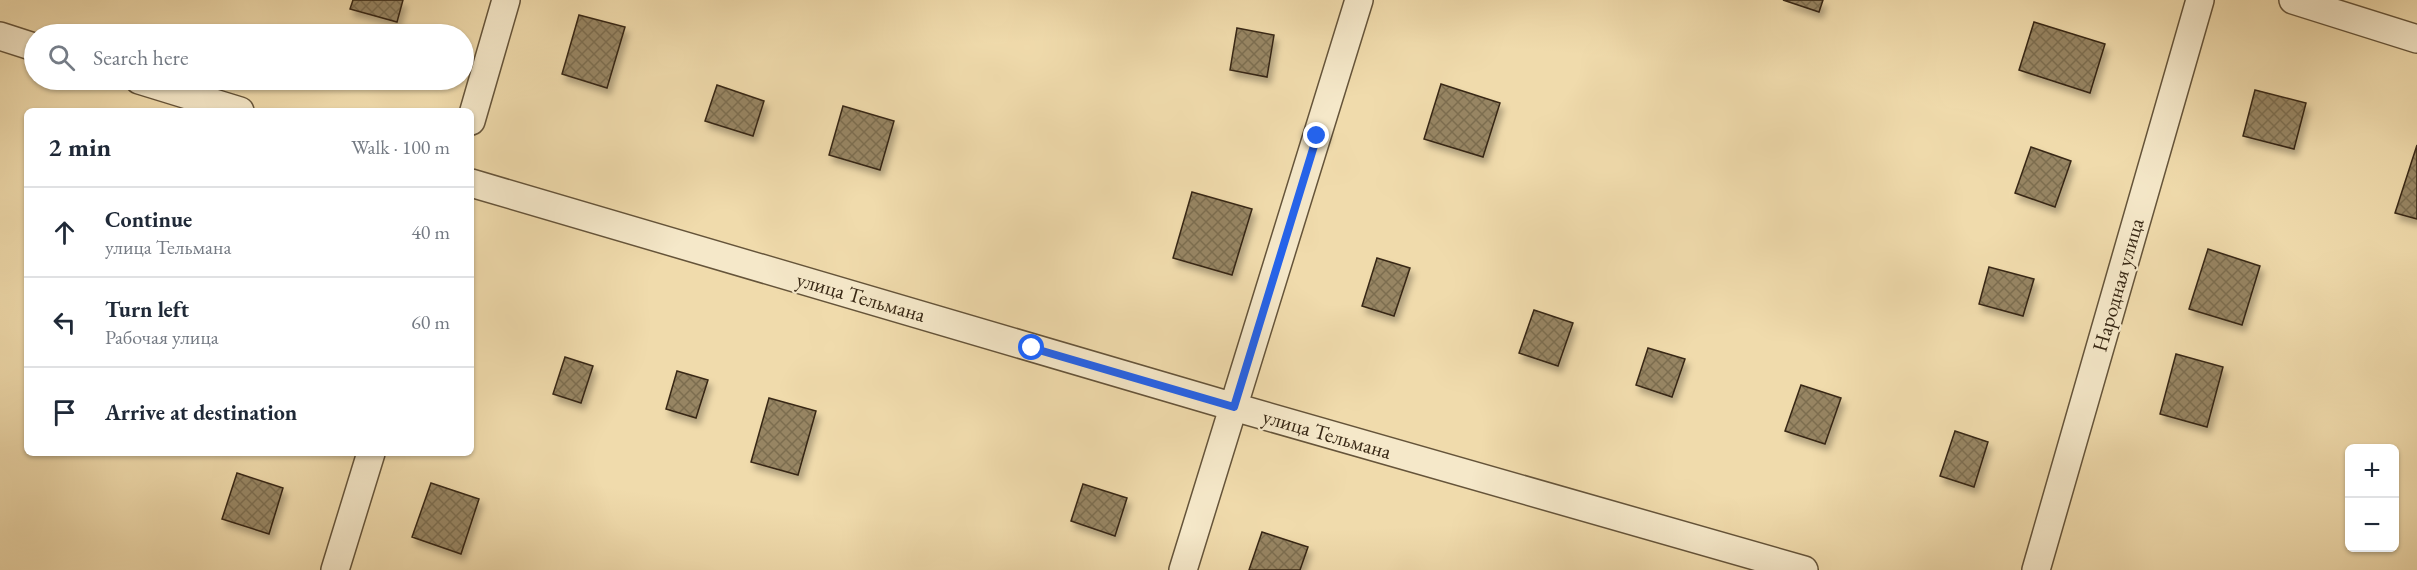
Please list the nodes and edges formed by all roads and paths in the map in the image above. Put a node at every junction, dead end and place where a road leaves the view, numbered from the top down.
1 (506, 0) edge
2 (1359, 0) edge
3 (2199, 0) edge
4 (2293, 0) edge
5 (0, 36) edge
6 (2417, 39) edge
7 (24, 44) edge
8 (172, 90) edge
9 (230, 108) edge
10 (474, 111) edge
11 (474, 184) edge
12 (1234, 407) junction
13 (370, 456) edge
14 (335, 570) edge
15 (1183, 570) edge
16 (1804, 570) edge
17 (2036, 570) edge

1 - 10 street
2 - 12 street
3 - 17 street, Народная улица
4 - 6 street
5 - 7 street
8 - 9 street
11 - 12 street, улица Тельмана
12 - 15 street
12 - 16 street, улица Тельмана
13 - 14 street

